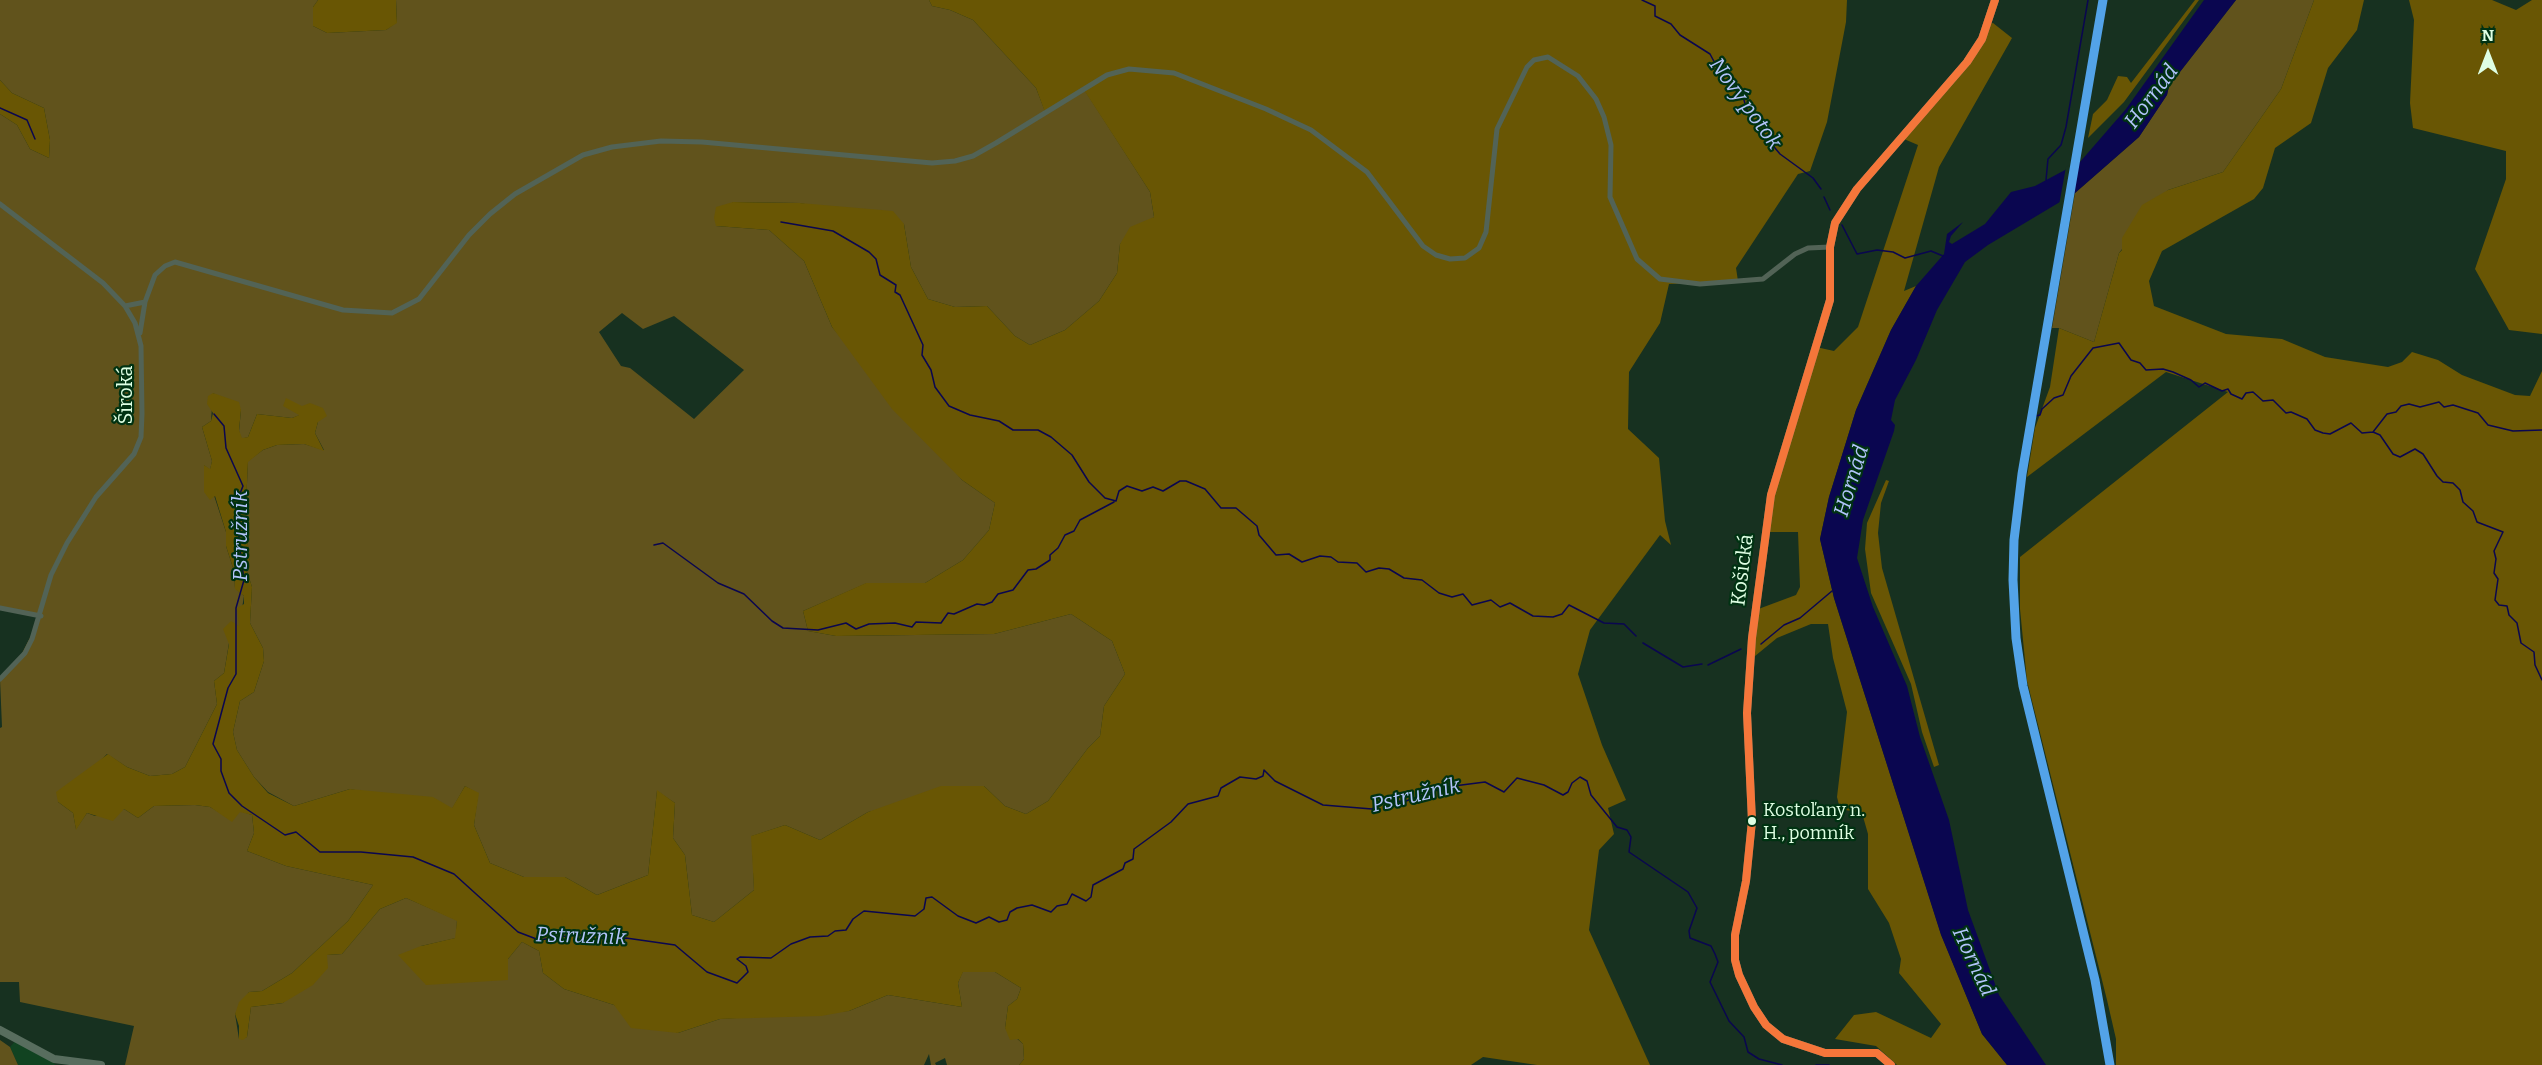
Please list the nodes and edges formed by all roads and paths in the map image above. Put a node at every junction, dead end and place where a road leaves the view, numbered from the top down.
1 (1995, 0) edge
2 (0, 204) edge
3 (1830, 247) junction
4 (145, 302) junction
5 (126, 306) junction
6 (139, 336) junction
7 (0, 608) edge
8 (41, 616) junction
9 (0, 679) edge
10 (0, 1030) edge
11 (54, 1062) edge
12 (101, 1065) edge
13 (1891, 1065) edge

1 - 3 street, Košická
2 - 5 street, Široká
3 - 4 street
3 - 13 street, Košická
4 - 5 street
4 - 6 street
5 - 6 street, Široká
6 - 8 street, Široká
7 - 8 street
8 - 9 street, Široká
10 - 11 street
11 - 12 street

